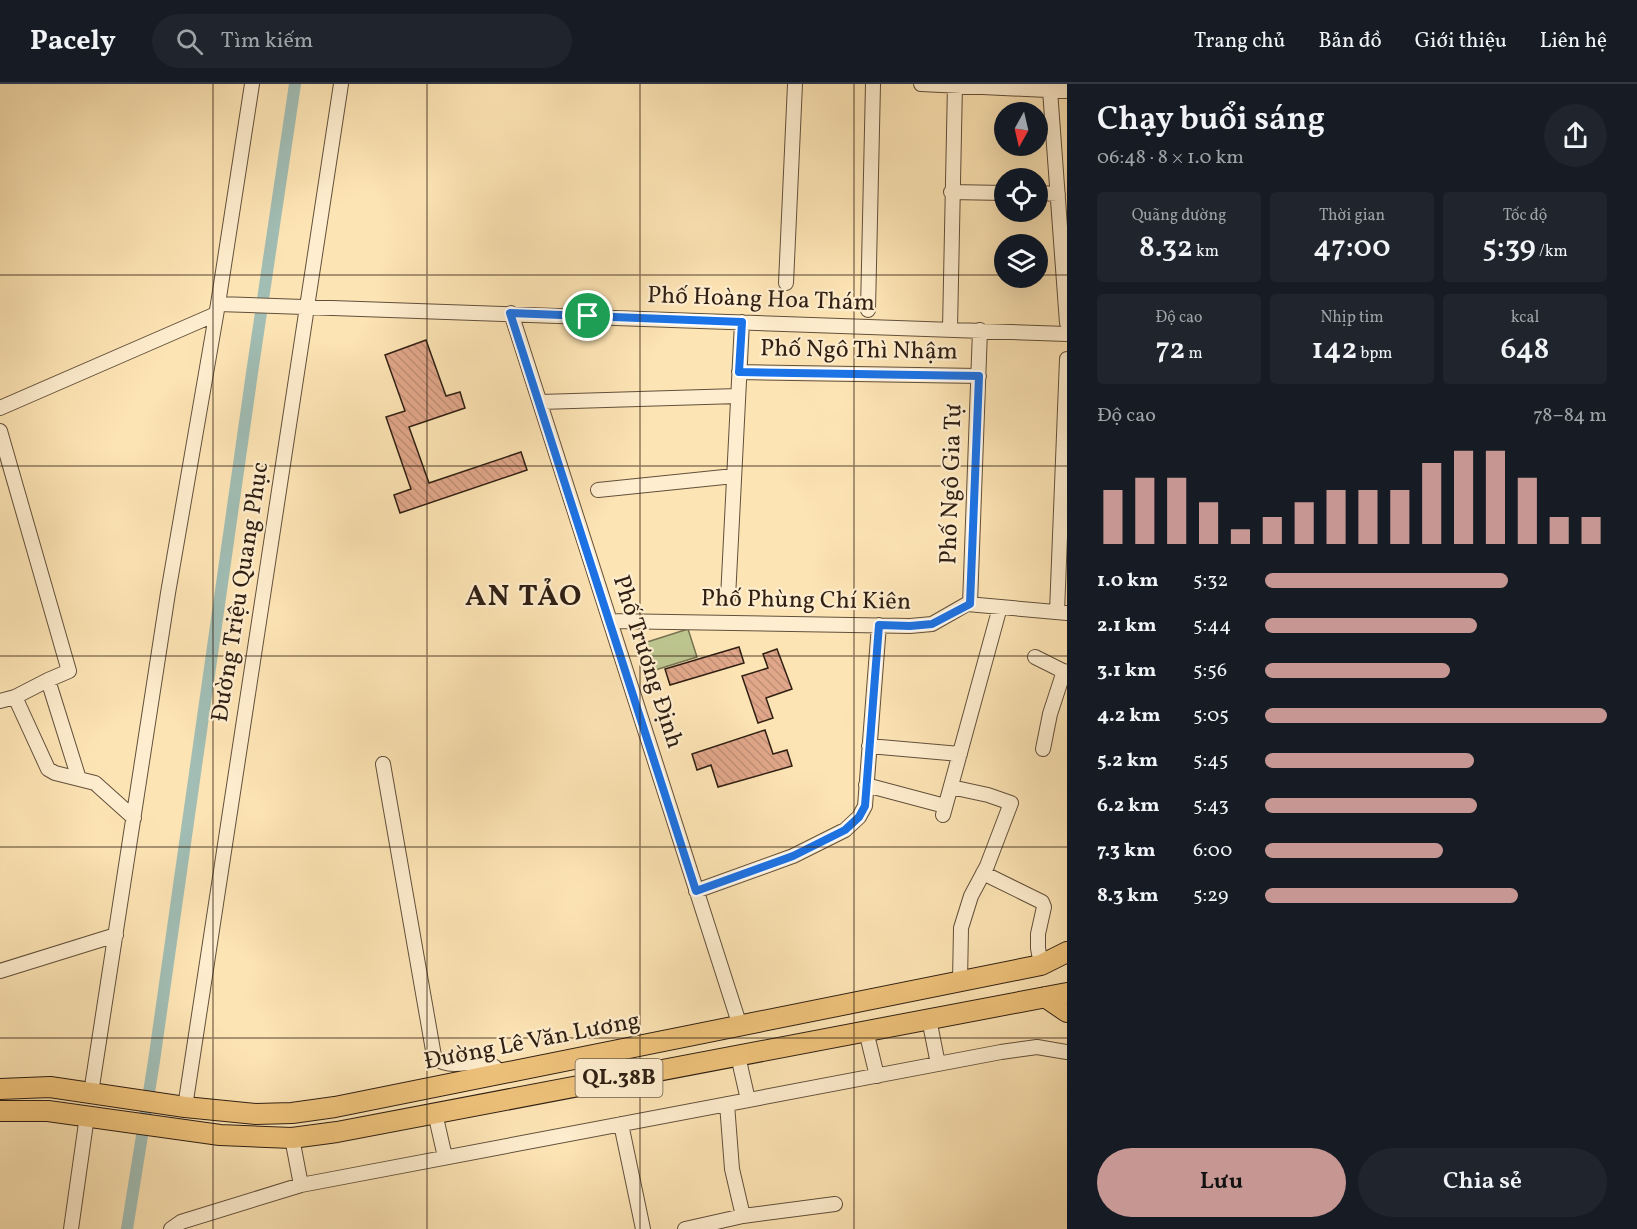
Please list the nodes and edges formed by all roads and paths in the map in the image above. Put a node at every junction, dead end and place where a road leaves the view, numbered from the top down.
1 (252, 84) edge
2 (341, 84) edge
3 (795, 84) edge
4 (873, 84) edge
5 (921, 84) edge
6 (955, 85) edge
7 (1050, 90) junction
8 (1067, 91) edge
9 (951, 192) junction
10 (994, 193) edge
11 (1048, 194) edge
12 (1058, 194) junction
13 (786, 283) dead end
14 (309, 306) junction
15 (217, 309) junction
16 (868, 310) dead end
17 (510, 313) junction
18 (742, 322) junction
19 (1067, 322) edge
20 (950, 329) junction
21 (980, 330) junction
22 (1067, 334) edge
23 (1067, 359) edge
24 (739, 372) junction
25 (979, 376) junction
26 (738, 396) junction
27 (540, 402) junction
28 (0, 408) edge
29 (0, 431) edge
30 (734, 476) junction
31 (598, 490) dead end
32 (728, 598) dead end
33 (970, 604) junction
34 (1000, 607) junction
35 (1062, 613) edge
36 (610, 621) junction
37 (879, 625) junction
38 (1035, 657) dead end
39 (1065, 672) edge
40 (48, 680) junction
41 (15, 697) junction
42 (0, 701) edge
43 (869, 746) junction
44 (1043, 749) dead end
45 (960, 754) junction
46 (383, 764) dead end
47 (79, 779) junction
48 (866, 785) junction
49 (951, 787) junction
50 (134, 818) junction
51 (983, 873) junction
52 (696, 891) junction
53 (116, 935) junction
54 (1067, 952) edge
55 (1041, 965) junction
56 (0, 971) edge
57 (960, 981) junction
58 (1067, 993) edge
59 (1045, 997) junction
60 (1067, 1012) edge
61 (928, 1020) junction
62 (740, 1026) junction
63 (866, 1031) junction
64 (1067, 1052) edge
65 (738, 1056) junction
66 (938, 1064) junction
67 (501, 1074) junction
68 (877, 1076) junction
69 (0, 1089) edge
70 (97, 1094) junction
71 (748, 1100) junction
72 (727, 1104) junction
73 (179, 1106) junction
74 (0, 1111) edge
75 (435, 1113) junction
76 (92, 1117) junction
77 (621, 1124) junction
78 (292, 1138) junction
79 (445, 1157) junction
80 (301, 1185) junction
81 (835, 1204) dead end
82 (743, 1216) junction
83 (70, 1229) edge
84 (171, 1229) edge
85 (643, 1229) edge
86 (685, 1229) edge

1 - 15 street
2 - 14 street, Đường Triệu Quang Phục
3 - 13 street
4 - 16 street
5 - 6 street
6 - 7 street
6 - 9 street
7 - 8 street
7 - 12 street
9 - 10 street
9 - 20 street
11 - 12 street
12 - 19 street
14 - 15 street, Phố Hoàng Hoa Thám
14 - 17 street, Phố Hoàng Hoa Thám
14 - 73 street, Đường Triệu Quang Phục
15 - 28 street
15 - 50 street
17 - 18 street, Phố Hoàng Hoa Thám
17 - 27 street, Phố Trương Định
18 - 20 street, Phố Hoàng Hoa Thám
18 - 24 street
20 - 21 street, Phố Hoàng Hoa Thám
21 - 22 street, Phố Hoàng Hoa Thám
21 - 25 street, Phố Ngô Gia Tự
23 - 35 street
24 - 25 street, Phố Ngô Thì Nhậm
24 - 26 street
25 - 33 street, Phố Ngô Gia Tự
26 - 27 street
26 - 30 street
27 - 36 street, Phố Trương Định
29 - 40 street
30 - 31 street
30 - 32 street
33 - 34 street
33 - 37 street, Phố Phùng Chí Kiên
34 - 35 street
34 - 45 street
36 - 37 street, Phố Phùng Chí Kiên
36 - 52 street, Phố Trương Định
37 - 43 street
38 - 39 street
39 - 44 street
40 - 41 street
40 - 47 street
41 - 42 street
41 - 47 street
43 - 45 street
43 - 48 street
45 - 49 street
46 - 67 street
47 - 50 street
48 - 49 street
48 - 52 street
49 - 51 street
50 - 53 street
51 - 55 street
51 - 57 street
52 - 62 street, Phố Trương Định
53 - 56 street
53 - 70 street
54 - 55 highway, Đường Lê Văn Lương / QL.38B
55 - 57 highway, Đường Lê Văn Lương / QL.38B
57 - 62 highway, Đường Lê Văn Lương / QL.38B
58 - 59 highway, QL.38B
59 - 60 highway
59 - 61 highway, QL.38B
61 - 63 highway, QL.38B
61 - 66 street
62 - 67 highway, Đường Lê Văn Lương / QL.38B
63 - 65 highway, QL.38B
63 - 68 street
64 - 66 street
65 - 71 street
65 - 75 highway, QL.38B
66 - 68 street
67 - 73 highway, Đường Lê Văn Lương / QL.38B
68 - 71 street
69 - 70 highway, Đường Lê Văn Lương / QL.38B
70 - 73 highway, Đường Lê Văn Lương / QL.38B
71 - 72 street
72 - 77 street
72 - 82 street
74 - 76 highway, QL.38B
75 - 78 highway, QL.38B
75 - 79 street
76 - 78 highway, QL.38B
76 - 83 street
77 - 79 street
77 - 85 street
78 - 80 street
79 - 80 street
80 - 84 street
81 - 82 street
82 - 86 street

